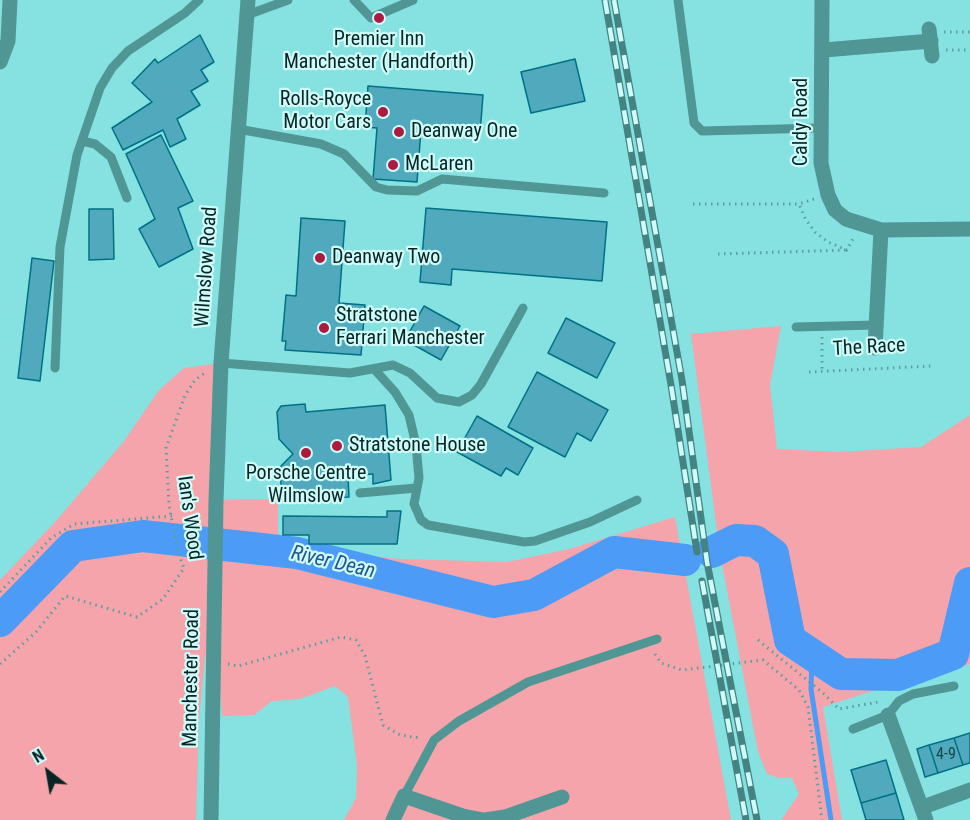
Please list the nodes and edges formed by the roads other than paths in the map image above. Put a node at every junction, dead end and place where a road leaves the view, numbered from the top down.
1 (10, 0) edge
2 (199, 0) edge
3 (288, 0) edge
4 (354, 0) edge
5 (413, 0) edge
6 (678, 0) edge
7 (822, 0) edge
8 (247, 8) edge
9 (931, 42) road end
10 (824, 50) junction
11 (0, 62) edge
12 (820, 128) junction
13 (238, 129) junction
14 (82, 141) junction
15 (604, 193) dead end
16 (127, 198) dead end
17 (970, 229) edge
18 (881, 230) junction
19 (523, 308) dead end
20 (876, 325) junction
21 (796, 327) dead end
22 (875, 348) dead end
23 (221, 363) junction
24 (55, 368) dead end
25 (375, 370) junction
26 (416, 488) junction
27 (360, 493) dead end
28 (637, 500) dead end
29 (216, 536) joint
30 (657, 639) dead end
31 (954, 686) dead end
32 (888, 715) junction
33 (853, 729) dead end
34 (970, 790) edge
35 (404, 796) junction
36 (562, 797) dead end
37 (924, 814) edge
38 (211, 820) edge
39 (393, 820) edge
40 (484, 820) edge

1 - 11 street
2 - 14 lane
3 - 8 lane
4 - 5 lane
6 - 12 lane
7 - 10 street, Caldy Road
8 - 13 street, Wilmslow Road
9 - 10 street
10 - 12 street, Caldy Road
12 - 18 street, Caldy Road
13 - 15 lane
13 - 23 street, Wilmslow Road
14 - 16 lane
14 - 24 lane
17 - 18 street, Caldy Road
18 - 20 street, The Race
19 - 25 lane
20 - 21 lane
20 - 22 street, The Race
23 - 25 lane
23 - 29 street, Wilmslow Road
25 - 26 lane
26 - 27 lane
26 - 28 lane
29 - 38 street, Manchester Road
30 - 35 lane
31 - 32 lane
32 - 33 lane
32 - 37 street
34 - 37 street
35 - 39 street
35 - 40 street
36 - 40 street

